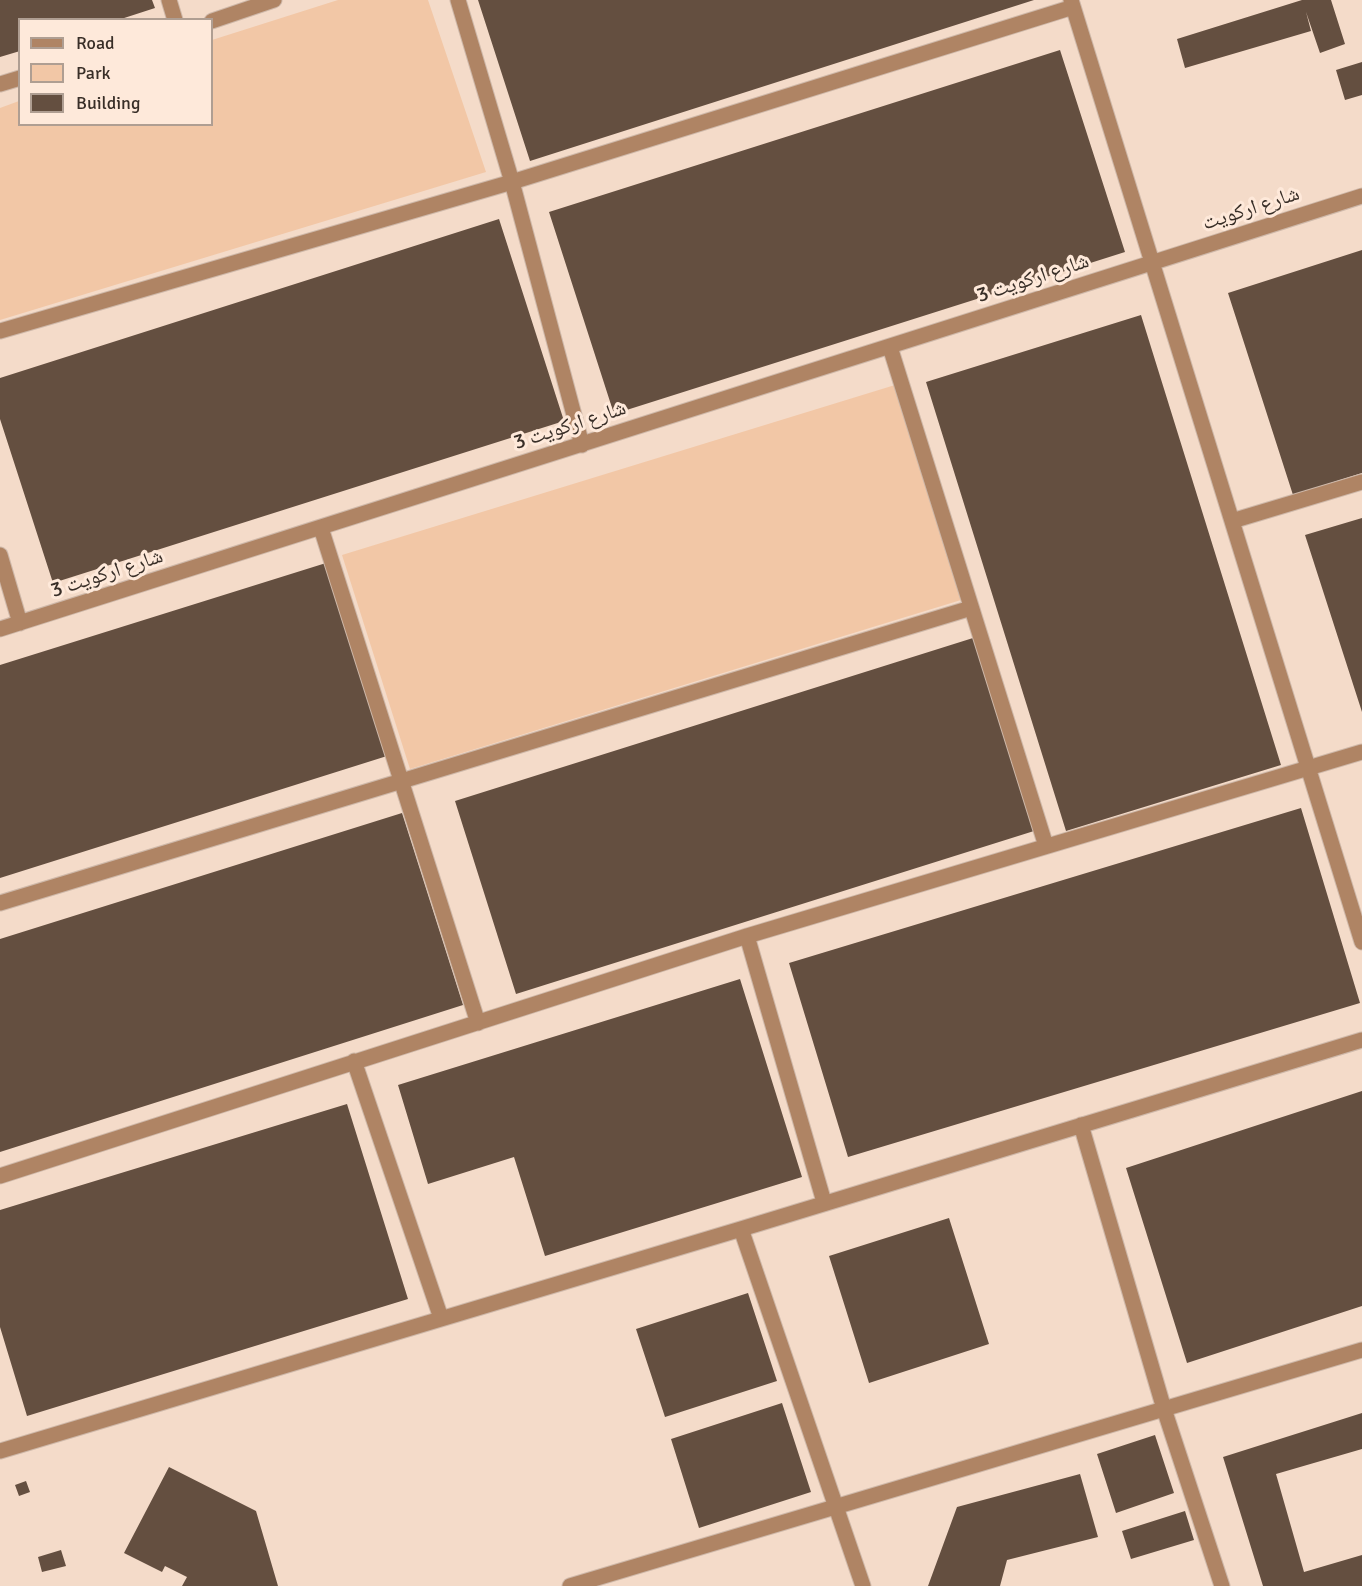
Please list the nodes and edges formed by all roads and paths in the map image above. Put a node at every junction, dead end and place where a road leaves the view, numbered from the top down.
1 (169, 0) edge
2 (274, 0) edge
3 (458, 0) edge
4 (1072, 4) edge
5 (174, 18) edge
6 (213, 21) edge
7 (18, 79) edge
8 (0, 84) edge
9 (512, 182) junction
10 (1362, 196) edge
11 (1152, 263) junction
12 (0, 331) edge
13 (890, 347) junction
14 (582, 445) junction
15 (1362, 482) edge
16 (1232, 521) junction
17 (321, 528) junction
18 (0, 555) edge
19 (971, 608) junction
20 (20, 623) junction
21 (0, 629) edge
22 (1362, 752) edge
23 (1308, 768) junction
24 (401, 783) junction
25 (1046, 846) junction
26 (0, 903) edge
27 (747, 936) junction
28 (1362, 942) edge
29 (478, 1023) junction
30 (1362, 1040) edge
31 (354, 1061) junction
32 (1081, 1125) junction
33 (0, 1176) edge
34 (824, 1202) junction
35 (741, 1229) junction
36 (441, 1318) junction
37 (1362, 1350) edge
38 (1164, 1408) junction
39 (0, 1451) edge
40 (837, 1504) junction
41 (570, 1586) edge
42 (863, 1586) edge
43 (1222, 1586) edge

1 - 5 street
2 - 6 street
3 - 9 street
4 - 9 street
4 - 11 street
7 - 8 street
9 - 12 street
9 - 14 street
10 - 11 street, شارع اركويت
11 - 13 street, شارع اركويت 3
11 - 16 street
13 - 14 street, شارع اركويت 3
13 - 19 street
14 - 17 street, شارع اركويت 3
15 - 16 street
16 - 23 street
17 - 20 street, شارع اركويت 3
17 - 24 street
18 - 20 street
19 - 24 street
19 - 25 street
20 - 21 street, شارع اركويت 3
22 - 23 street
23 - 25 street
23 - 28 street
24 - 26 street
24 - 29 street
25 - 27 street
27 - 29 street
27 - 34 street
29 - 31 street
30 - 32 street
31 - 33 street
31 - 36 street
32 - 34 street
32 - 38 street
34 - 35 street
35 - 36 street
35 - 40 street
36 - 39 street
37 - 38 street
38 - 40 street
38 - 43 street
40 - 41 street
40 - 42 street

